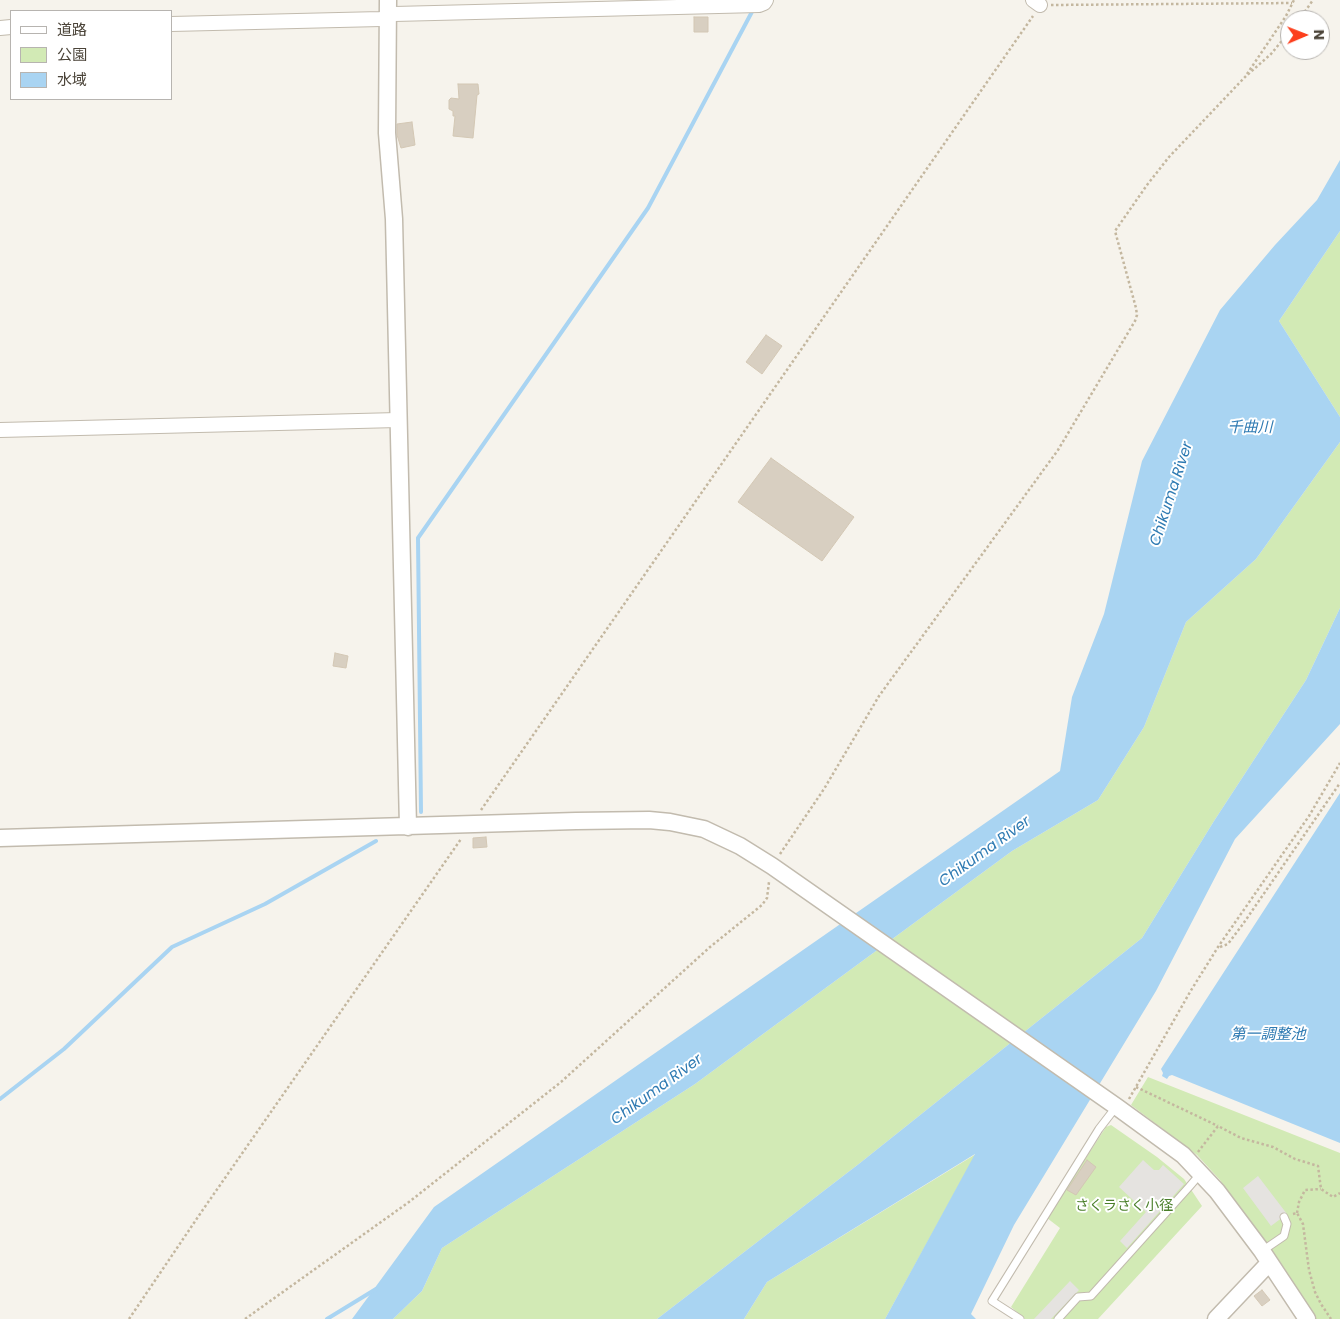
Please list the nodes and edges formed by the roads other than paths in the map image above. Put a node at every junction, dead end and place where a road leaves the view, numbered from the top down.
1 (758, 3) edge
2 (525, 6) edge
3 (388, 8) edge
4 (172, 24) edge
5 (398, 420) junction
6 (0, 430) edge
7 (408, 826) junction
8 (0, 838) edge
9 (1116, 1106) junction
10 (1201, 1172) junction
11 (1284, 1217) road end
12 (1265, 1257) junction
13 (1020, 1319) edge
14 (1058, 1319) edge
15 (1216, 1319) edge
16 (1307, 1319) edge

1 - 2 street
2 - 3 street
3 - 4 street
3 - 5 street
5 - 6 street
5 - 7 street
7 - 8 street
7 - 9 street
9 - 10 street
9 - 13 lane
10 - 12 street
10 - 14 lane
11 - 12 lane
12 - 15 street
12 - 16 street

